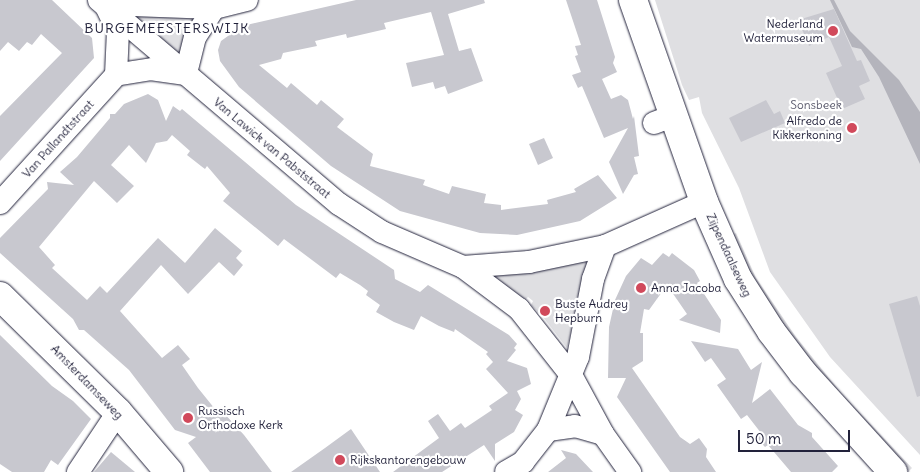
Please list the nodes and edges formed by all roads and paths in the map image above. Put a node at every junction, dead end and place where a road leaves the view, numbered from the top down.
1 (247, 0) edge
2 (633, 0) edge
3 (102, 2) edge
4 (214, 8) junction
5 (186, 74) junction
6 (116, 75) junction
7 (704, 202) junction
8 (0, 203) edge
9 (606, 246) junction
10 (463, 267) junction
11 (0, 296) edge
12 (571, 375) junction
13 (118, 412) junction
14 (548, 430) junction
15 (603, 434) junction
16 (78, 472) edge
17 (169, 472) edge
18 (506, 472) edge
19 (630, 472) edge
20 (893, 472) edge

1 - 4 street
2 - 7 main road, Zijpendaalseweg
3 - 4 street
3 - 5 street, Van Lawick van Pabststraat
3 - 6 street
4 - 5 street
5 - 6 street
5 - 10 street, Van Lawick van Pabststraat
6 - 8 street, Van Pallandtstraat
7 - 9 street
7 - 20 main road, Zijpendaalseweg
9 - 10 street
9 - 12 street
10 - 12 street
11 - 13 main road, Amsterdamseweg
12 - 14 street
12 - 15 street
13 - 16 street
13 - 17 main road, Amsterdamseweg
14 - 15 street
14 - 18 street
15 - 19 street

